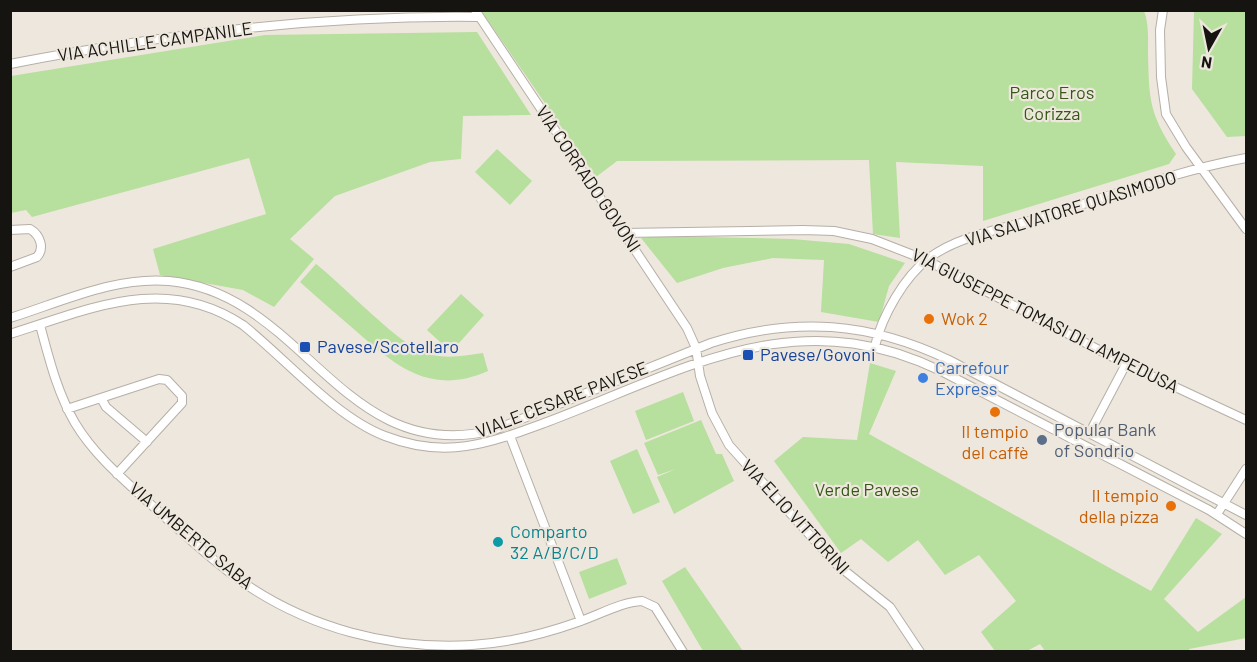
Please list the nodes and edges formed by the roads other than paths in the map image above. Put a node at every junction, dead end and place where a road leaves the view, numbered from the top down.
1 (1155, 10) edge
2 (1163, 10) edge
3 (477, 14) edge
4 (1160, 30) junction
5 (10, 64) edge
6 (1246, 158) edge
7 (1203, 169) junction
8 (1246, 229) edge
9 (10, 230) edge
10 (624, 233) junction
11 (926, 260) junction
12 (10, 267) edge
13 (85, 295) junction
14 (90, 309) junction
15 (10, 318) edge
16 (40, 325) junction
17 (879, 333) junction
18 (10, 334) edge
19 (875, 346) junction
20 (696, 348) junction
21 (698, 364) junction
22 (1126, 364) junction
23 (341, 389) junction
24 (101, 398) junction
25 (331, 400) junction
26 (67, 409) junction
27 (1061, 417) junction
28 (1246, 420) edge
29 (1055, 430) junction
30 (1090, 432) junction
31 (510, 436) junction
32 (147, 442) junction
33 (1246, 469) edge
34 (117, 474) junction
35 (1225, 502) junction
36 (1217, 514) junction
37 (1246, 515) edge
38 (1246, 534) edge
39 (581, 621) junction
40 (683, 651) edge
41 (920, 651) edge

1 - 4 street
2 - 4 street
3 - 5 street, VIA ACHILLE CAMPANILE
3 - 10 street, VIA CORRADO GOVONI
4 - 7 street
6 - 7 street, VIA SALVATORE QUASIMODO
7 - 8 street
7 - 11 street, VIA SALVATORE QUASIMODO
9 - 12 street
10 - 11 street, VIA GIUSEPPE TOMASI DI LAMPEDUSA
10 - 20 street, VIA CORRADO GOVONI
11 - 17 street, VIA SALVATORE QUASIMODO
11 - 22 street, VIA GIUSEPPE TOMASI DI LAMPEDUSA
13 - 14 street
13 - 15 street, VIALE CESARE PAVESE
13 - 23 street, VIALE CESARE PAVESE
14 - 16 street, VIALE CESARE PAVESE
14 - 25 street, VIALE CESARE PAVESE
16 - 18 street, VIALE CESARE PAVESE
16 - 26 street, VIA UMBERTO SABA
17 - 19 street, VIA SALVATORE QUASIMODO
17 - 20 street, VIALE CESARE PAVESE
17 - 27 street, VIALE CESARE PAVESE
19 - 21 street, VIALE CESARE PAVESE
19 - 29 street, VIALE CESARE PAVESE
20 - 21 street
20 - 23 street, VIALE CESARE PAVESE
21 - 31 street, VIALE CESARE PAVESE
21 - 41 street, VIA ELIO VITTORINI
22 - 28 street, VIA GIUSEPPE TOMASI DI LAMPEDUSA
22 - 30 street
23 - 25 street
24 - 26 street
24 - 32 street
24 - 32 street
25 - 31 street, VIALE CESARE PAVESE
26 - 34 street, VIA UMBERTO SABA
27 - 29 street
27 - 30 street, VIALE CESARE PAVESE
29 - 36 street, VIALE CESARE PAVESE
30 - 35 street, VIALE CESARE PAVESE
31 - 39 street
32 - 34 street
33 - 35 street
34 - 39 street, VIA UMBERTO SABA
35 - 36 street
35 - 37 street, VIALE CESARE PAVESE
36 - 38 street, VIALE CESARE PAVESE
39 - 40 street, VIA UMBERTO SABA

